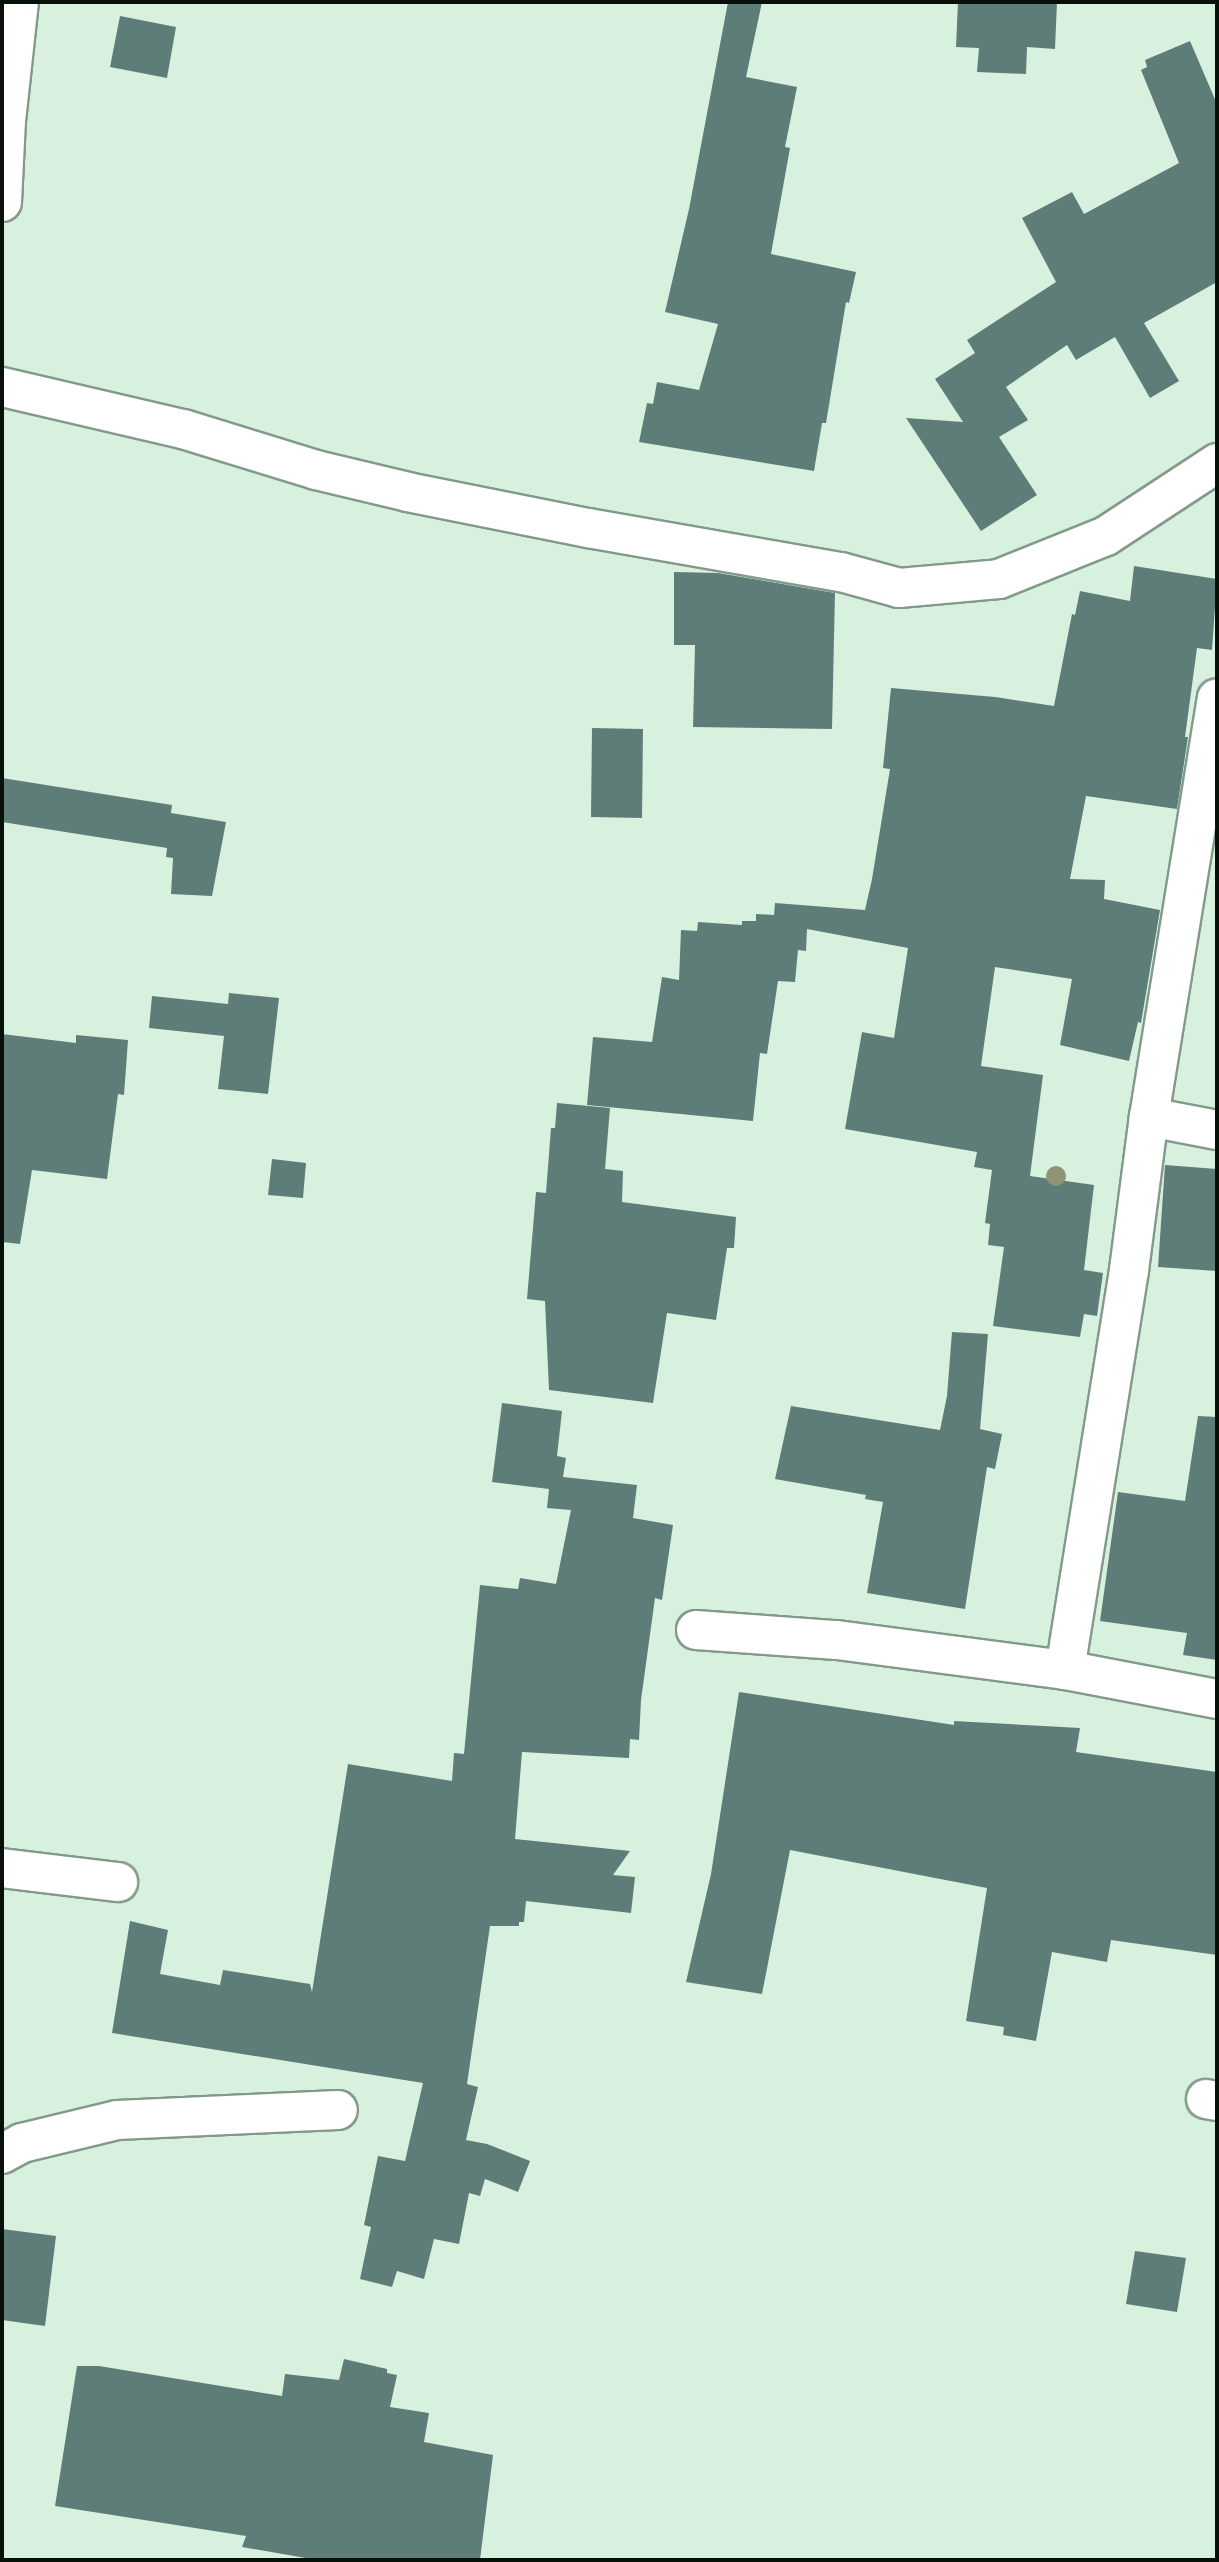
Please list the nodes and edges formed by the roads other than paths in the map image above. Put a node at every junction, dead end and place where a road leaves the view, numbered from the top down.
1 (19, 2) edge
2 (2, 202) edge
3 (2, 387) edge
4 (1217, 463) edge
5 (1217, 698) edge
6 (1149, 1117) junction
7 (1217, 1130) edge
8 (696, 1630) dead end
9 (1065, 1670) junction
10 (1217, 1699) edge
11 (2, 1868) edge
12 (118, 1882) dead end
13 (338, 2110) dead end
14 (2, 2154) edge

1 - 2 street
3 - 4 street
5 - 6 street
6 - 7 street
6 - 9 street
8 - 9 street
9 - 10 street
11 - 12 street
13 - 14 street

